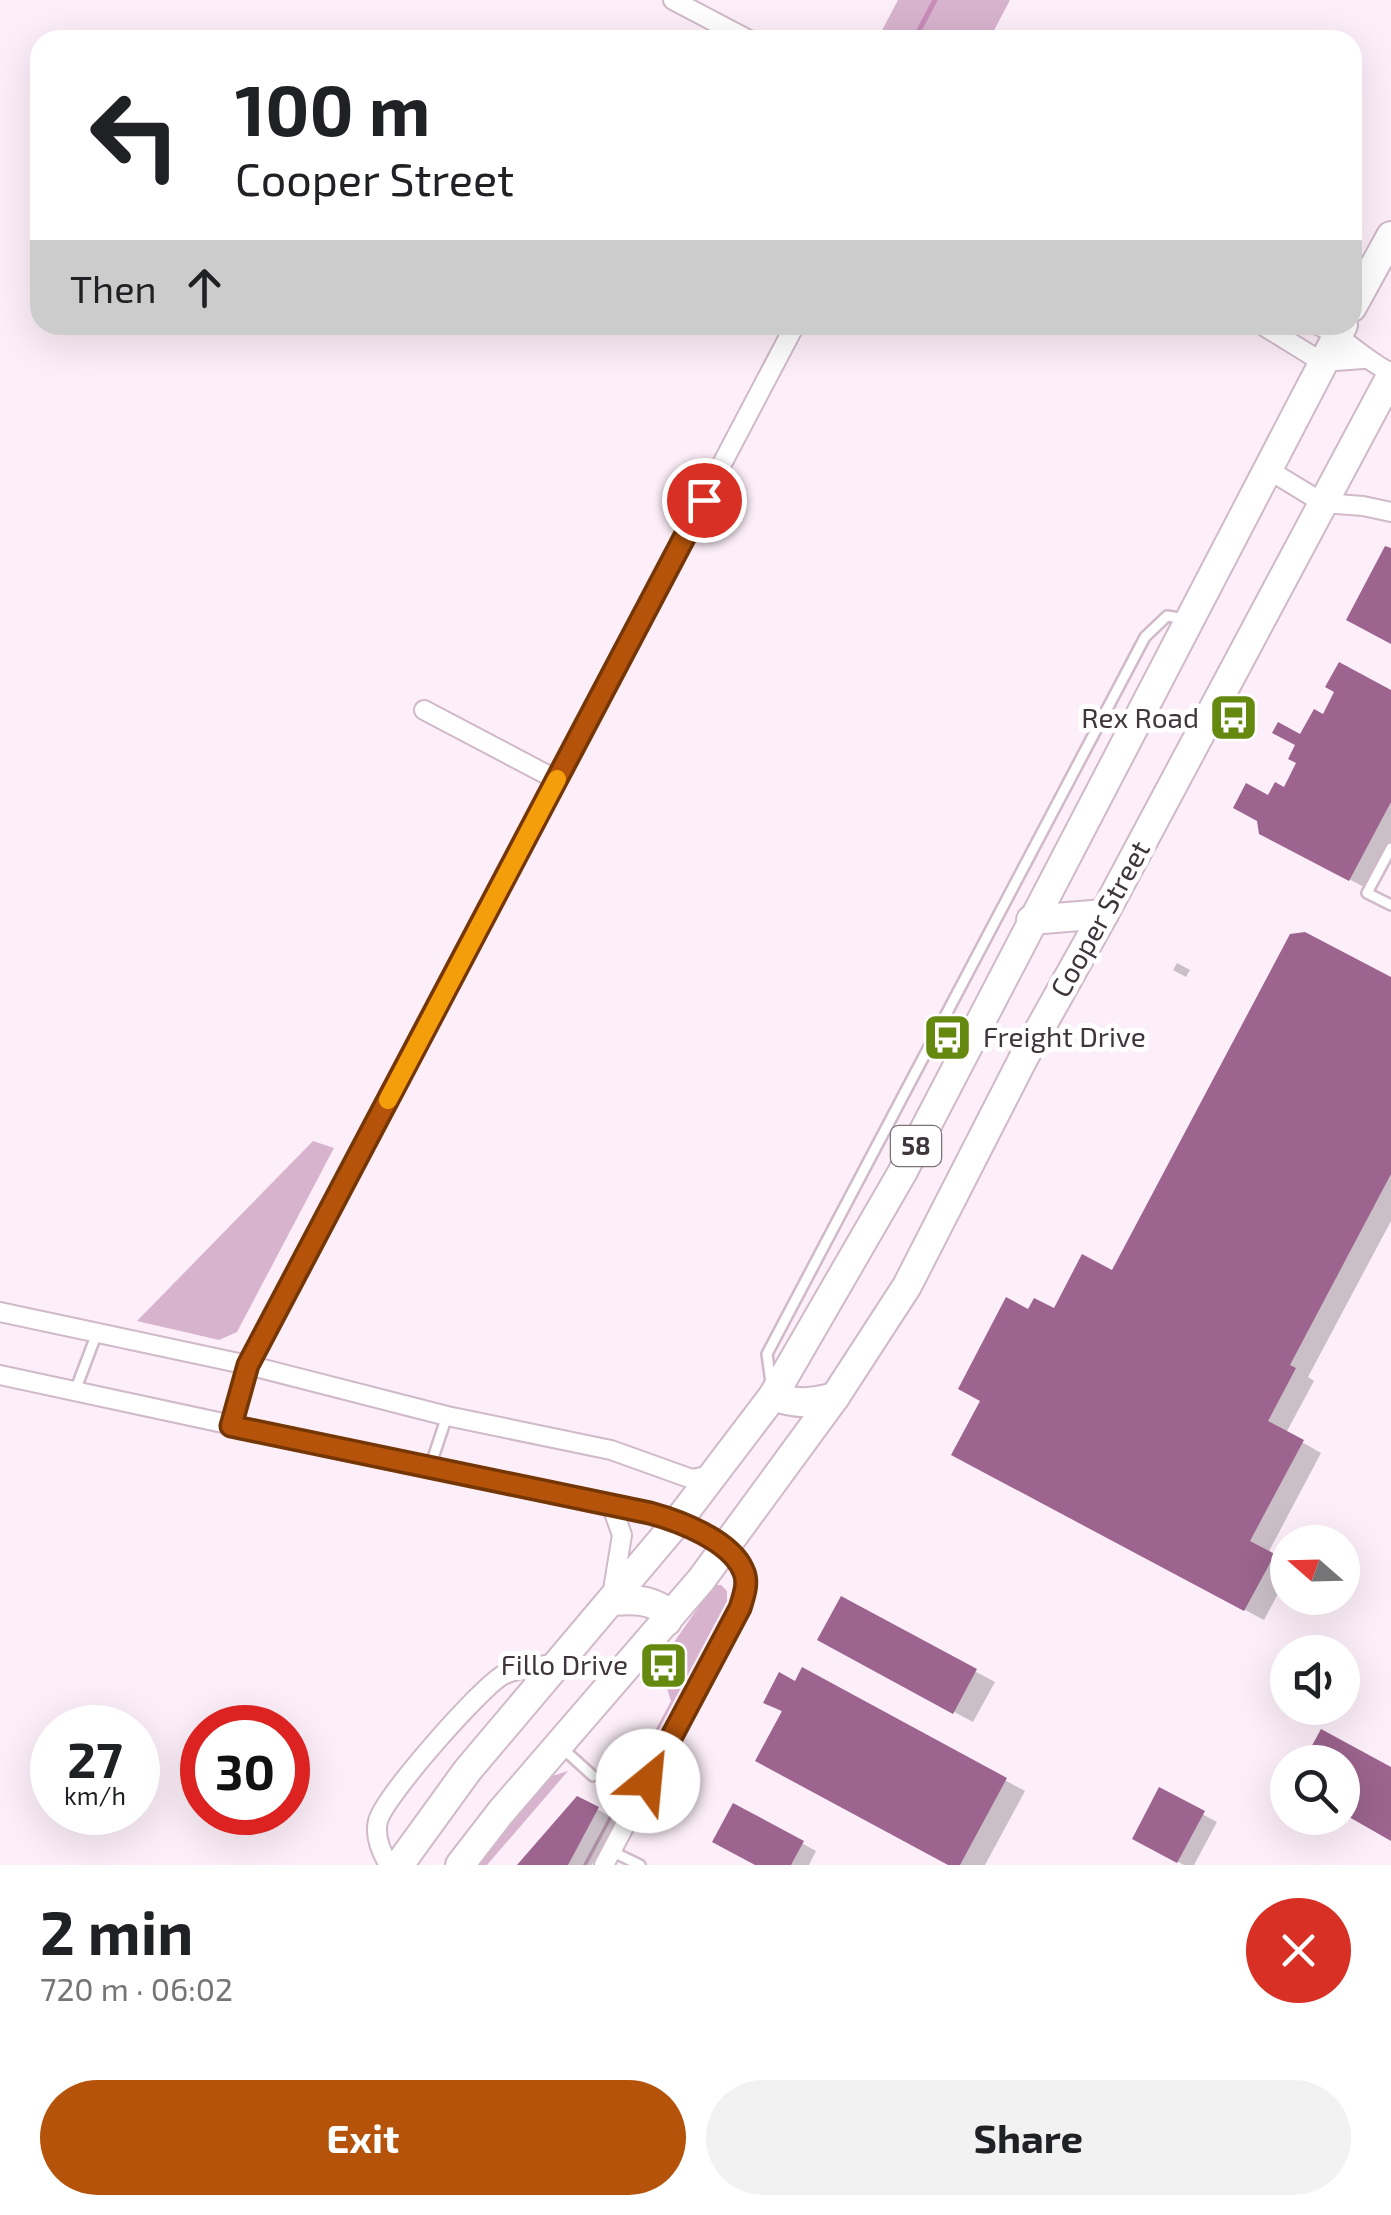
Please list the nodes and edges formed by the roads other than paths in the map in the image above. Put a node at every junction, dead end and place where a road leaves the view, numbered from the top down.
1 (673, 0) edge
2 (730, 30) edge
3 (1391, 236) edge
4 (1362, 289) edge
5 (790, 335) edge
6 (1278, 335) edge
7 (1331, 335) edge
8 (1342, 335) edge
9 (1363, 359) junction
10 (1322, 362) junction
11 (1391, 375) edge
12 (1267, 469) junction
13 (1322, 503) junction
14 (1391, 512) edge
15 (1190, 619) junction
16 (424, 710) dead end
17 (557, 780) junction
18 (1391, 848) edge
19 (1391, 906) edge
20 (1104, 914) junction
21 (1032, 920) junction
22 (0, 1312) edge
23 (96, 1332) junction
24 (248, 1365) junction
25 (0, 1374) edge
26 (75, 1391) junction
27 (773, 1396) junction
28 (835, 1397) junction
29 (447, 1416) junction
30 (231, 1426) junction
31 (429, 1470) junction
32 (712, 1475) junction
33 (610, 1504) junction
34 (678, 1521) junction
35 (723, 1549) junction
36 (611, 1601) junction
37 (666, 1621) junction
38 (557, 1663) junction
39 (559, 1745) junction
40 (592, 1776) dead end
41 (607, 1858) edge
42 (389, 1865) edge
43 (399, 1865) edge
44 (460, 1865) edge
45 (640, 1865) edge

1 - 2 street
3 - 4 main road
5 - 17 street
6 - 10 street
7 - 10 main road, Cooper Street / 58
8 - 9 street
9 - 10 street
9 - 11 street
10 - 12 main road, Cooper Street / 58
11 - 13 main road, Cooper Street / 58
12 - 13 street
12 - 15 main road, Cooper Street / 58
13 - 14 street
13 - 20 main road, Cooper Street / 58
15 - 21 main road, Cooper Street / 58
15 - 27 lane
16 - 17 street
17 - 24 street
18 - 19 lane
20 - 21 main road
20 - 28 main road, Cooper Street / 58
21 - 27 main road, Cooper Street / 58
22 - 23 street
23 - 24 street
23 - 26 lane
24 - 29 street
24 - 30 street
25 - 26 street
26 - 30 street
27 - 28 main road
27 - 32 main road, Cooper Street / 58
28 - 35 main road, Cooper Street / 58
29 - 31 lane
29 - 32 street
30 - 31 street
31 - 33 street
32 - 34 main road, Cooper Street / 58
33 - 34 street
33 - 36 street
34 - 35 street
34 - 36 main road, Cooper Street / 58
35 - 37 main road, Cooper Street / 58
35 - 41 street
36 - 37 main road
36 - 38 main road, Cooper Street / 58
37 - 39 main road, Cooper Street / 58
38 - 42 street
38 - 43 main road, Cooper Street / 58
39 - 40 lane
39 - 44 main road, Cooper Street / 58
41 - 45 lane

